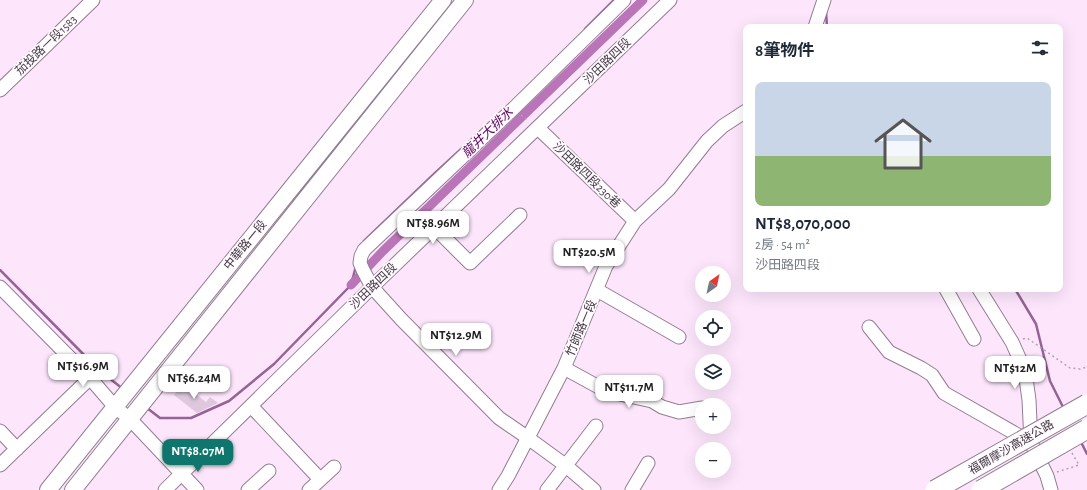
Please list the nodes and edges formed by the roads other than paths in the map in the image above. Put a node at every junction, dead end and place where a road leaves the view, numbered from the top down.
1 (93, 0) edge
2 (443, 0) edge
3 (465, 0) edge
4 (624, 0) edge
5 (670, 0) edge
6 (824, 0) edge
7 (816, 24) edge
8 (0, 90) edge
9 (743, 113) edge
10 (535, 126) junction
11 (520, 215) dead end
12 (635, 221) junction
13 (434, 227) junction
14 (0, 287) edge
15 (372, 287) junction
16 (597, 290) junction
17 (948, 292) edge
18 (981, 292) edge
19 (869, 327) dead end
20 (679, 337) dead end
21 (974, 339) dead end
22 (564, 368) junction
23 (90, 378) junction
24 (1087, 404) edge
25 (251, 406) junction
26 (115, 407) junction
27 (695, 409) edge
28 (130, 419) junction
29 (596, 426) dead end
30 (1087, 429) edge
31 (0, 431) edge
32 (528, 438) junction
33 (1031, 443) junction
34 (17, 449) junction
35 (648, 463) dead end
36 (0, 465) edge
37 (334, 466) dead end
38 (565, 466) junction
39 (269, 472) dead end
40 (181, 474) junction
41 (316, 475) dead end
42 (48, 490) edge
43 (73, 490) edge
44 (165, 490) edge
45 (197, 490) edge
46 (248, 490) edge
47 (309, 490) edge
48 (499, 490) edge
49 (547, 490) edge
50 (594, 490) edge
51 (632, 490) edge
52 (935, 490) edge
53 (981, 490) edge
54 (1050, 490) edge

1 - 8 street, 茄投路一段1583
2 - 26 main road, 中華路一段
3 - 28 main road, 中華路一段
4 - 15 street
5 - 10 street, 沙田路四段
6 - 7 street
9 - 12 street, 竹師路一段
10 - 12 street, 沙田路四段230巷
10 - 13 street, 沙田路四段
11 - 13 street
12 - 16 street, 竹師路一段
13 - 15 street, 沙田路四段
14 - 23 street
15 - 25 street, 沙田路四段
15 - 32 street
16 - 20 street
16 - 22 street, 竹師路一段
17 - 21 street
18 - 33 street
19 - 33 street
22 - 27 street
22 - 32 street, 竹師路一段
23 - 26 street
23 - 34 street
24 - 52 highway, 福爾摩沙高速公路, bridge
25 - 40 street, 沙田路四段
25 - 41 street
26 - 28 street
26 - 42 main road, 中華路一段
28 - 40 street
28 - 43 main road, 中華路一段
29 - 38 street
30 - 53 highway, 福爾摩沙高速公路, bridge
31 - 34 street
32 - 38 street
32 - 48 street, 竹師路一段
33 - 54 street
34 - 36 street
35 - 51 street
37 - 47 street
38 - 49 street
38 - 50 street
39 - 46 street
40 - 44 street, 沙田路四段
40 - 45 street

